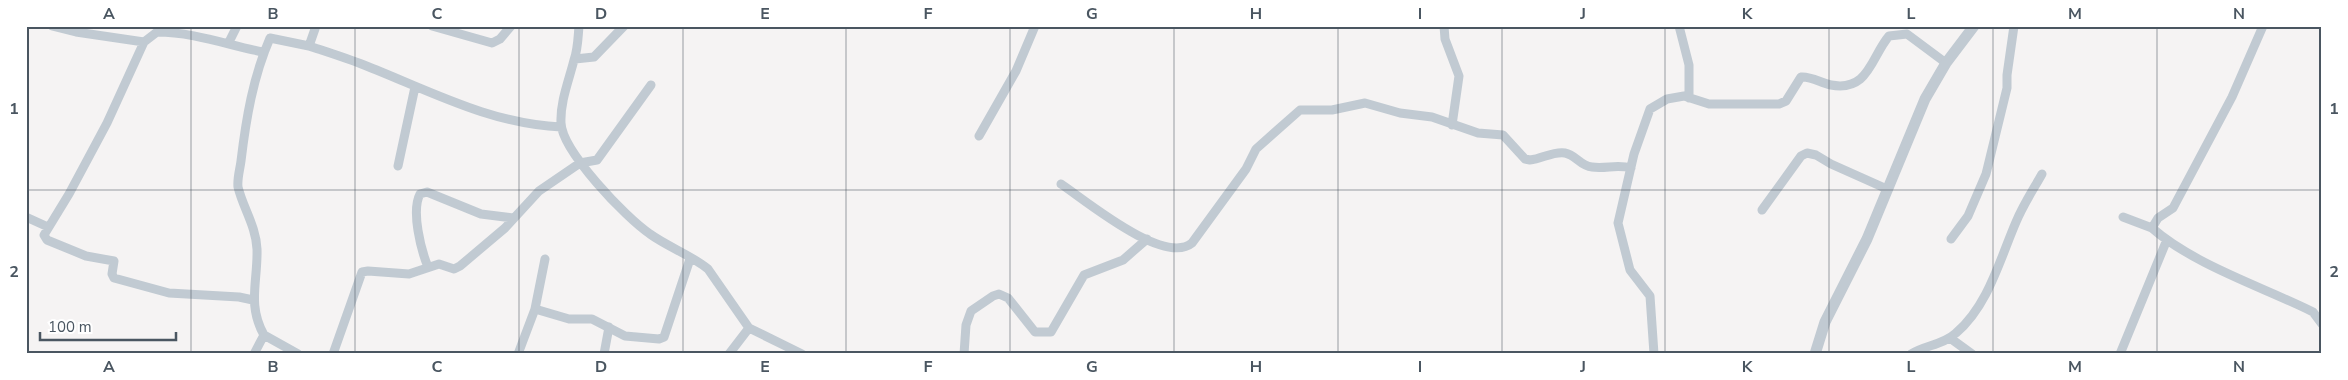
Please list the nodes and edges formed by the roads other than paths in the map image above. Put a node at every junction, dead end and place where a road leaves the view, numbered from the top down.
1 (52, 26) edge
2 (237, 26) edge
3 (316, 26) edge
4 (432, 26) edge
5 (511, 26) edge
6 (579, 26) edge
7 (624, 26) edge
8 (1035, 26) edge
9 (1444, 26) edge
10 (1679, 26) edge
11 (1974, 26) edge
12 (2014, 26) edge
13 (2263, 26) edge
14 (168, 29) edge
15 (144, 42) junction
16 (229, 42) junction
17 (309, 46) junction
18 (263, 52) junction
19 (575, 59) junction
20 (1946, 63) junction
21 (651, 85) dead end
22 (415, 87) junction
23 (1690, 98) junction
24 (1452, 126) junction
25 (561, 127) junction
26 (979, 136) dead end
27 (580, 163) junction
28 (398, 166) dead end
29 (1631, 168) junction
30 (2042, 174) dead end
31 (1061, 184) dead end
32 (1887, 189) junction
33 (1762, 210) dead end
34 (26, 217) edge
35 (513, 218) junction
36 (2123, 218) dead end
37 (48, 227) junction
38 (2152, 228) junction
39 (1146, 239) junction
40 (1950, 239) dead end
41 (2166, 242) junction
42 (545, 259) dead end
43 (690, 259) junction
44 (428, 267) junction
45 (253, 300) junction
46 (535, 309) junction
47 (2322, 324) edge
48 (609, 327) junction
49 (749, 328) junction
50 (264, 335) junction
51 (1950, 338) junction
52 (254, 354) edge
53 (298, 354) edge
54 (333, 354) edge
55 (518, 354) edge
56 (604, 354) edge
57 (729, 354) edge
58 (802, 354) edge
59 (964, 354) edge
60 (1654, 354) edge
61 (1815, 354) edge
62 (1911, 354) edge
63 (1972, 354) edge
64 (2120, 354) edge

1 - 15 street
2 - 16 street
3 - 17 street
4 - 5 street
6 - 19 street
7 - 19 street
8 - 26 street
9 - 24 street
10 - 23 street
11 - 20 street
12 - 40 street
13 - 38 street
14 - 15 street
14 - 16 street
15 - 37 street
16 - 18 street
17 - 18 street
17 - 22 street
18 - 45 street
19 - 25 street
20 - 23 street
20 - 32 street
21 - 27 street
22 - 25 street
22 - 28 street
23 - 29 street
24 - 29 street
24 - 39 street
25 - 27 street
27 - 35 street
27 - 43 street
29 - 60 street
30 - 51 street
31 - 39 street
32 - 33 street
32 - 61 street
34 - 37 street
35 - 44 street
35 - 44 street
36 - 38 street
37 - 45 street
38 - 41 street
39 - 59 street
41 - 47 street
41 - 64 street
42 - 46 street
43 - 48 street
43 - 49 street
44 - 54 street
45 - 50 street
46 - 48 street
46 - 55 street
48 - 56 street
49 - 57 street
49 - 58 street
50 - 52 street
50 - 53 street
51 - 62 street
51 - 63 street

